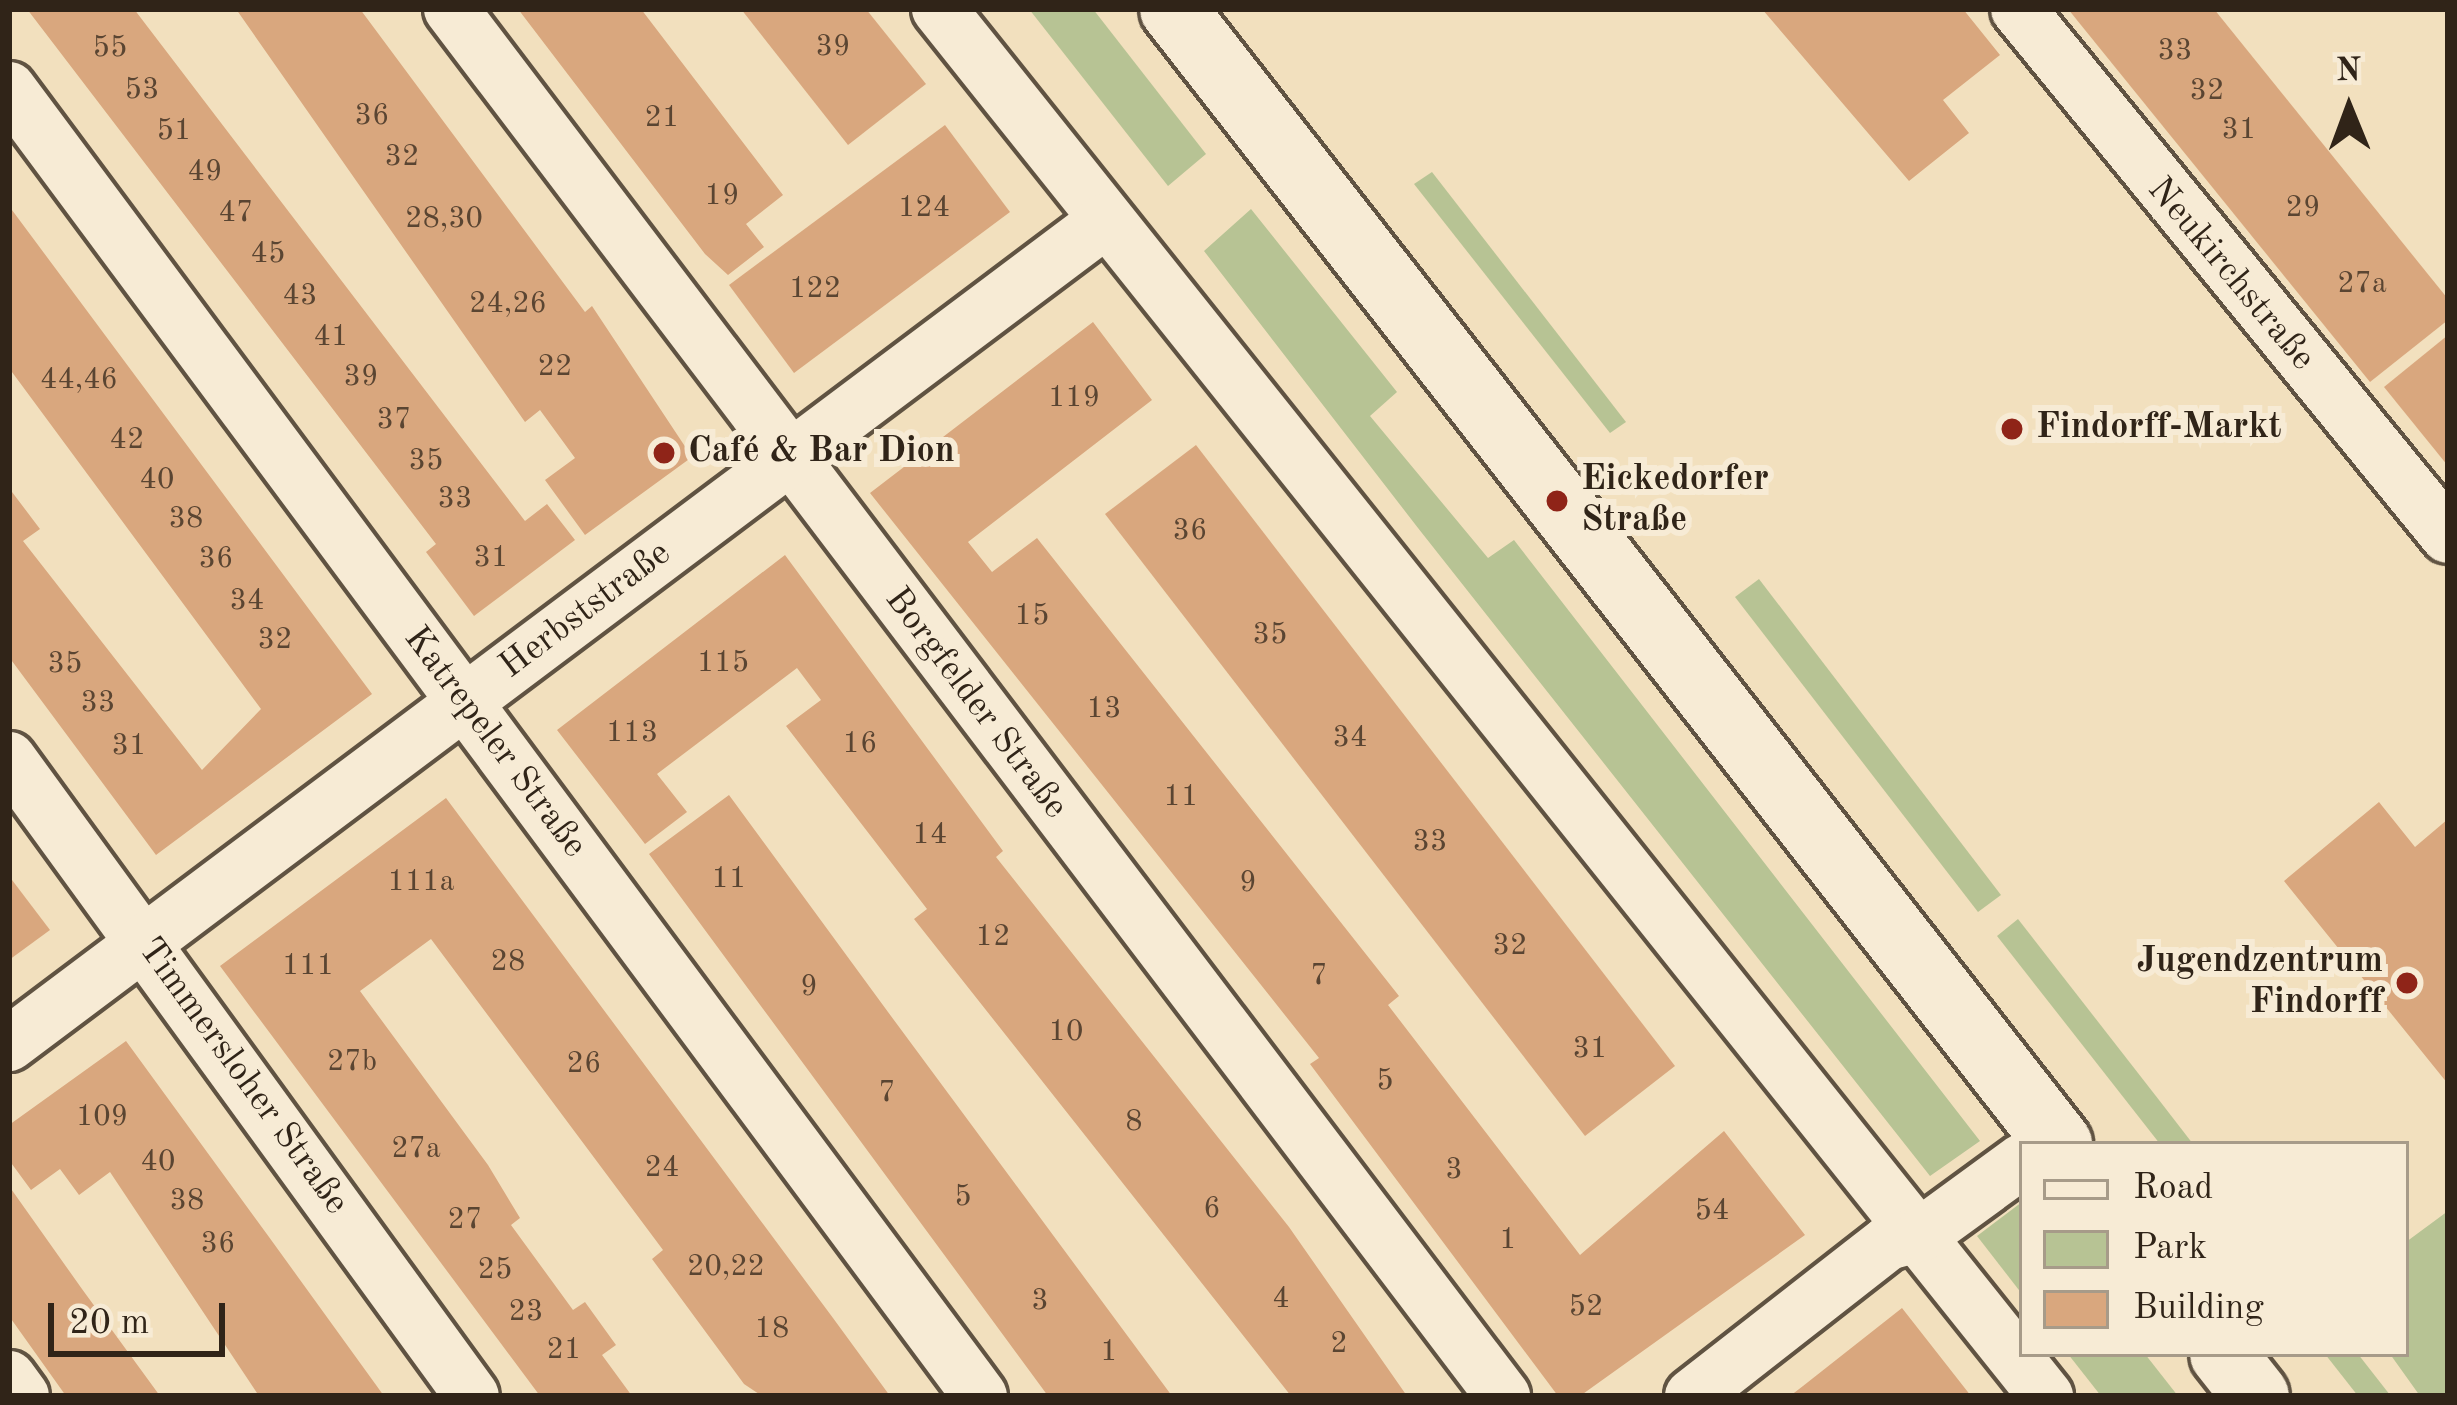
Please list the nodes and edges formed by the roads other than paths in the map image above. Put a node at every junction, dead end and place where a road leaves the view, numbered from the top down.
1 (451, 9) edge
2 (940, 9) edge
3 (1173, 9) edge
4 (2018, 9) edge
5 (9, 89) edge
6 (1105, 221) junction
7 (788, 459) junction
8 (2448, 536) edge
9 (464, 703) junction
10 (9, 759) edge
11 (145, 943) junction
12 (9, 1044) edge
13 (2040, 1141) edge
14 (2019, 1165) edge
15 (1922, 1234) junction
16 (2225, 1357) edge
17 (9, 1378) edge
18 (22, 1396) edge
19 (472, 1396) edge
20 (980, 1396) edge
21 (1503, 1396) edge
22 (1692, 1396) edge
23 (2046, 1396) edge
24 (2256, 1396) edge

1 - 7 street, Borgfelder Straße
2 - 6 street
3 - 13 main road
4 - 8 street, Neukirchstraße
5 - 9 street, Katrepeler Straße
6 - 7 street, Herbststraße
6 - 15 street
7 - 9 street, Herbststraße
7 - 21 street, Borgfelder Straße
9 - 11 street, Herbststraße
9 - 20 street, Katrepeler Straße
10 - 11 street, Timmersloher Straße
11 - 12 street, Herbststraße
11 - 19 street, Timmersloher Straße
14 - 15 street
15 - 22 street
15 - 23 street
16 - 24 main road
17 - 18 street

